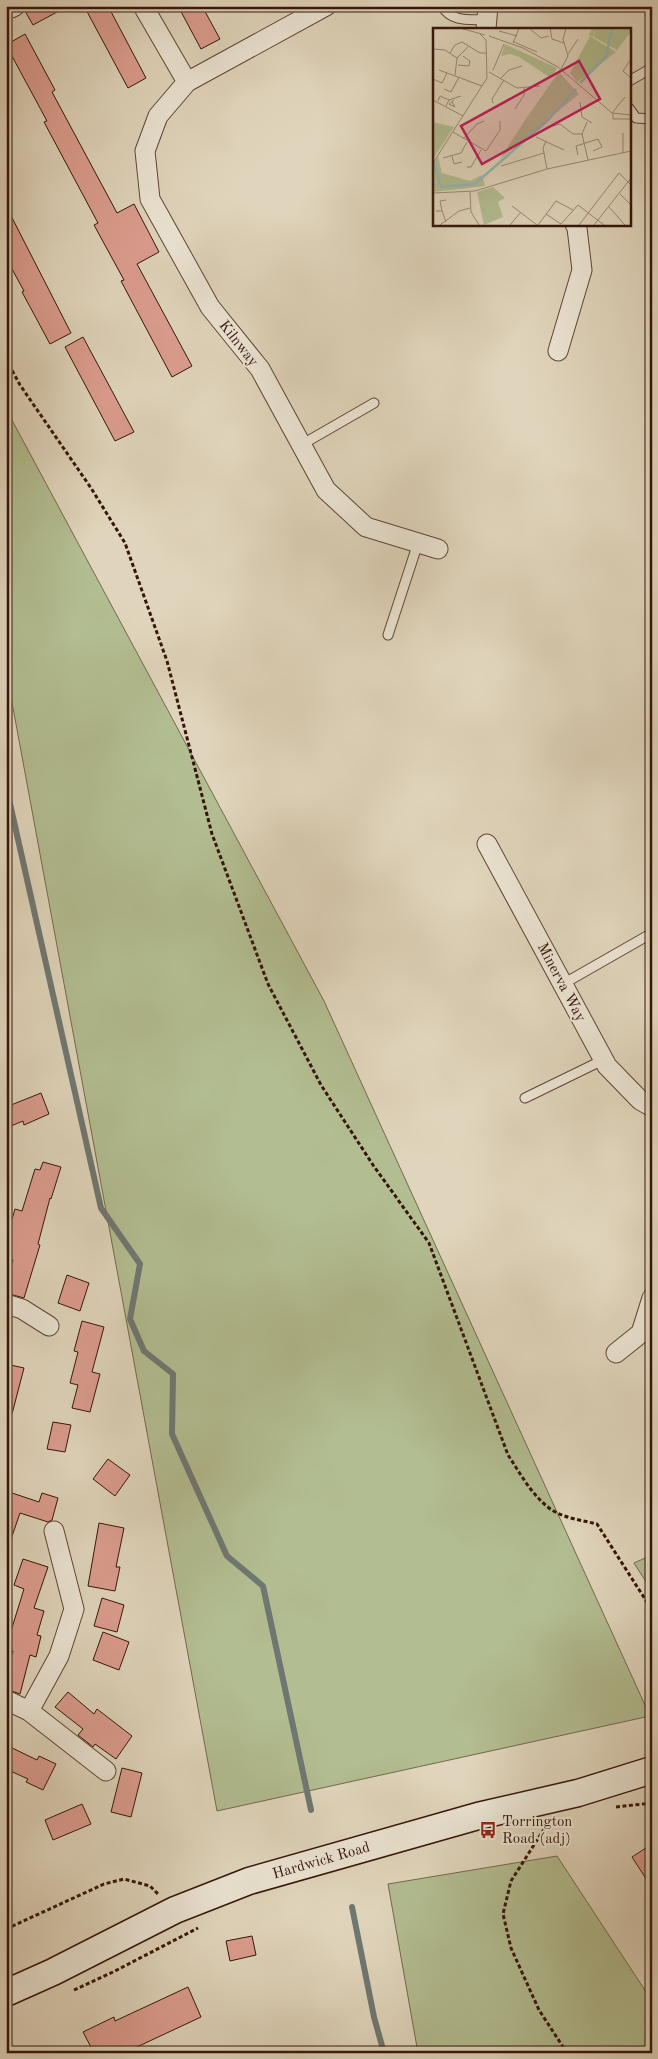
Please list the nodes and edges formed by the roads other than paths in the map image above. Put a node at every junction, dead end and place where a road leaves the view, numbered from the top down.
1 (143, 6) edge
2 (326, 6) edge
3 (442, 6) edge
4 (487, 18) edge
5 (652, 68) edge
6 (630, 80) edge
7 (187, 82) junction
8 (630, 109) edge
9 (652, 119) edge
10 (576, 225) edge
11 (558, 351) dead end
12 (374, 403) dead end
13 (301, 445) junction
14 (418, 543) junction
15 (438, 549) dead end
16 (388, 635) dead end
17 (487, 844) dead end
18 (647, 936) dead end
19 (563, 984) junction
20 (604, 1060) junction
21 (526, 1098) dead end
22 (652, 1107) edge
23 (652, 1298) edge
24 (6, 1304) edge
25 (49, 1326) dead end
26 (616, 1353) dead end
27 (54, 1531) dead end
28 (6, 1700) edge
29 (29, 1711) junction
30 (652, 1770) edge
31 (106, 1771) dead end
32 (6, 1993) edge

1 - 7 street
2 - 7 street, Kilnway
3 - 4 lane
5 - 6 lane
7 - 13 street, Kilnway
8 - 9 lane
10 - 11 street
12 - 13 lane
13 - 14 street, Kilnway
14 - 15 street, Kilnway
14 - 16 lane
17 - 19 street, Minerva Way
18 - 19 lane
19 - 20 street, Minerva Way
20 - 21 lane
20 - 22 street, Minerva Way
23 - 26 street
24 - 25 street
27 - 29 street
28 - 29 street
29 - 31 street
30 - 32 street, Hardwick Road

